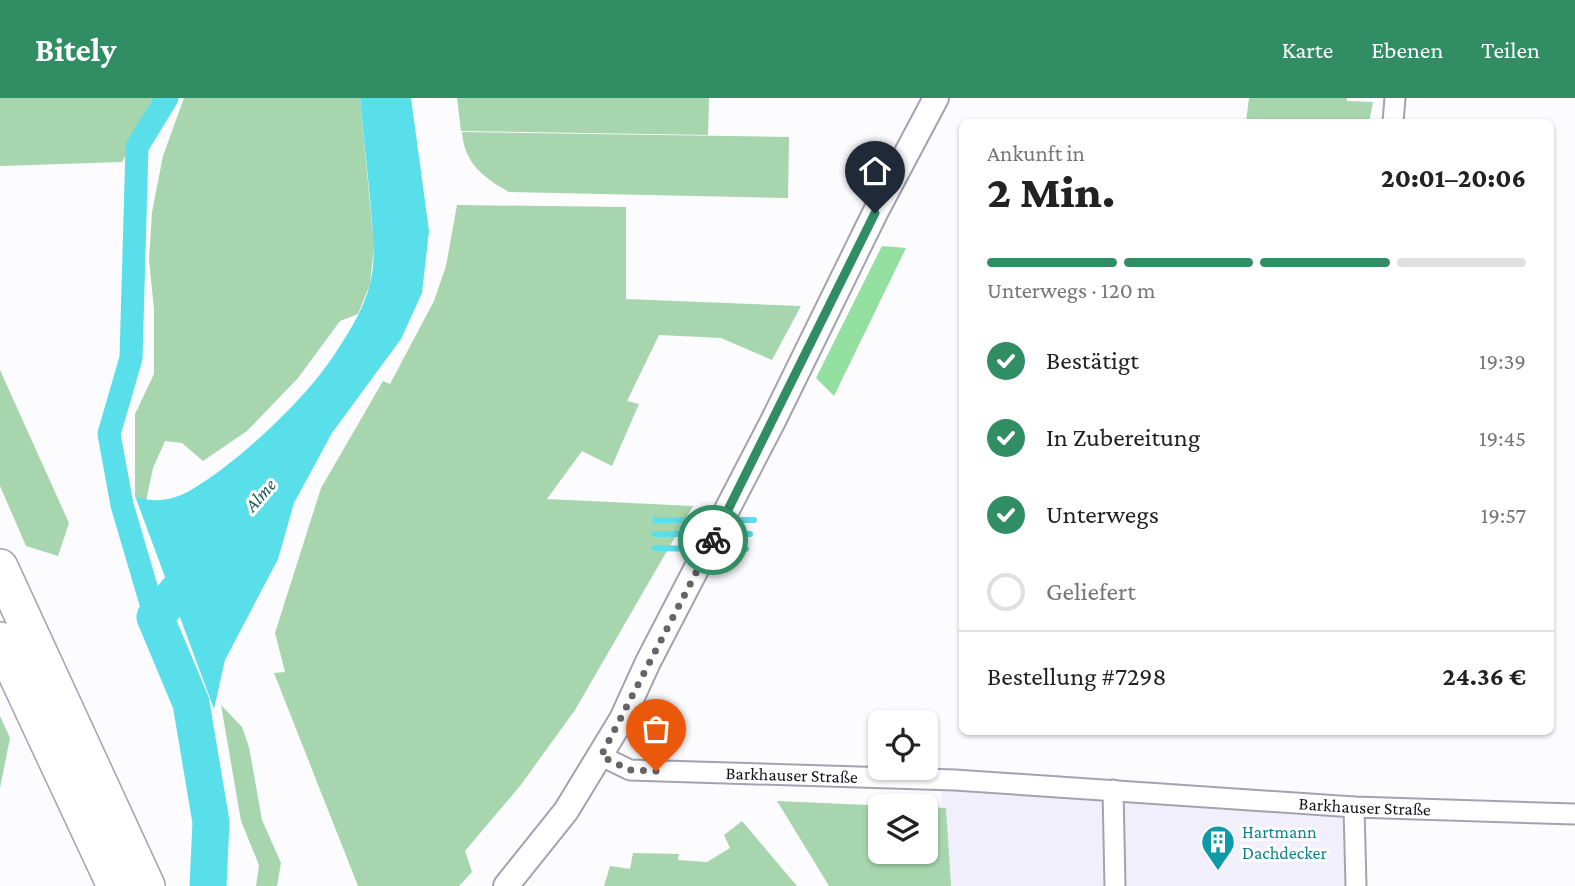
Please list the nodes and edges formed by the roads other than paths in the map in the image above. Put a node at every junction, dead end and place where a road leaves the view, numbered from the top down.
1 (936, 98) edge
2 (1395, 98) edge
3 (1393, 119) edge
4 (3, 573) edge
5 (0, 640) edge
6 (601, 756) junction
7 (1113, 790) junction
8 (1354, 807) junction
9 (1575, 814) edge
10 (115, 886) edge
11 (147, 886) edge
12 (506, 886) edge
13 (1115, 886) edge
14 (1356, 886) edge

1 - 6 street
2 - 3 street
4 - 11 highway
5 - 10 highway
6 - 7 street, Barkhauser Straße
6 - 12 street
7 - 8 street, Barkhauser Straße
7 - 13 street
8 - 9 street, Barkhauser Straße
8 - 14 street

